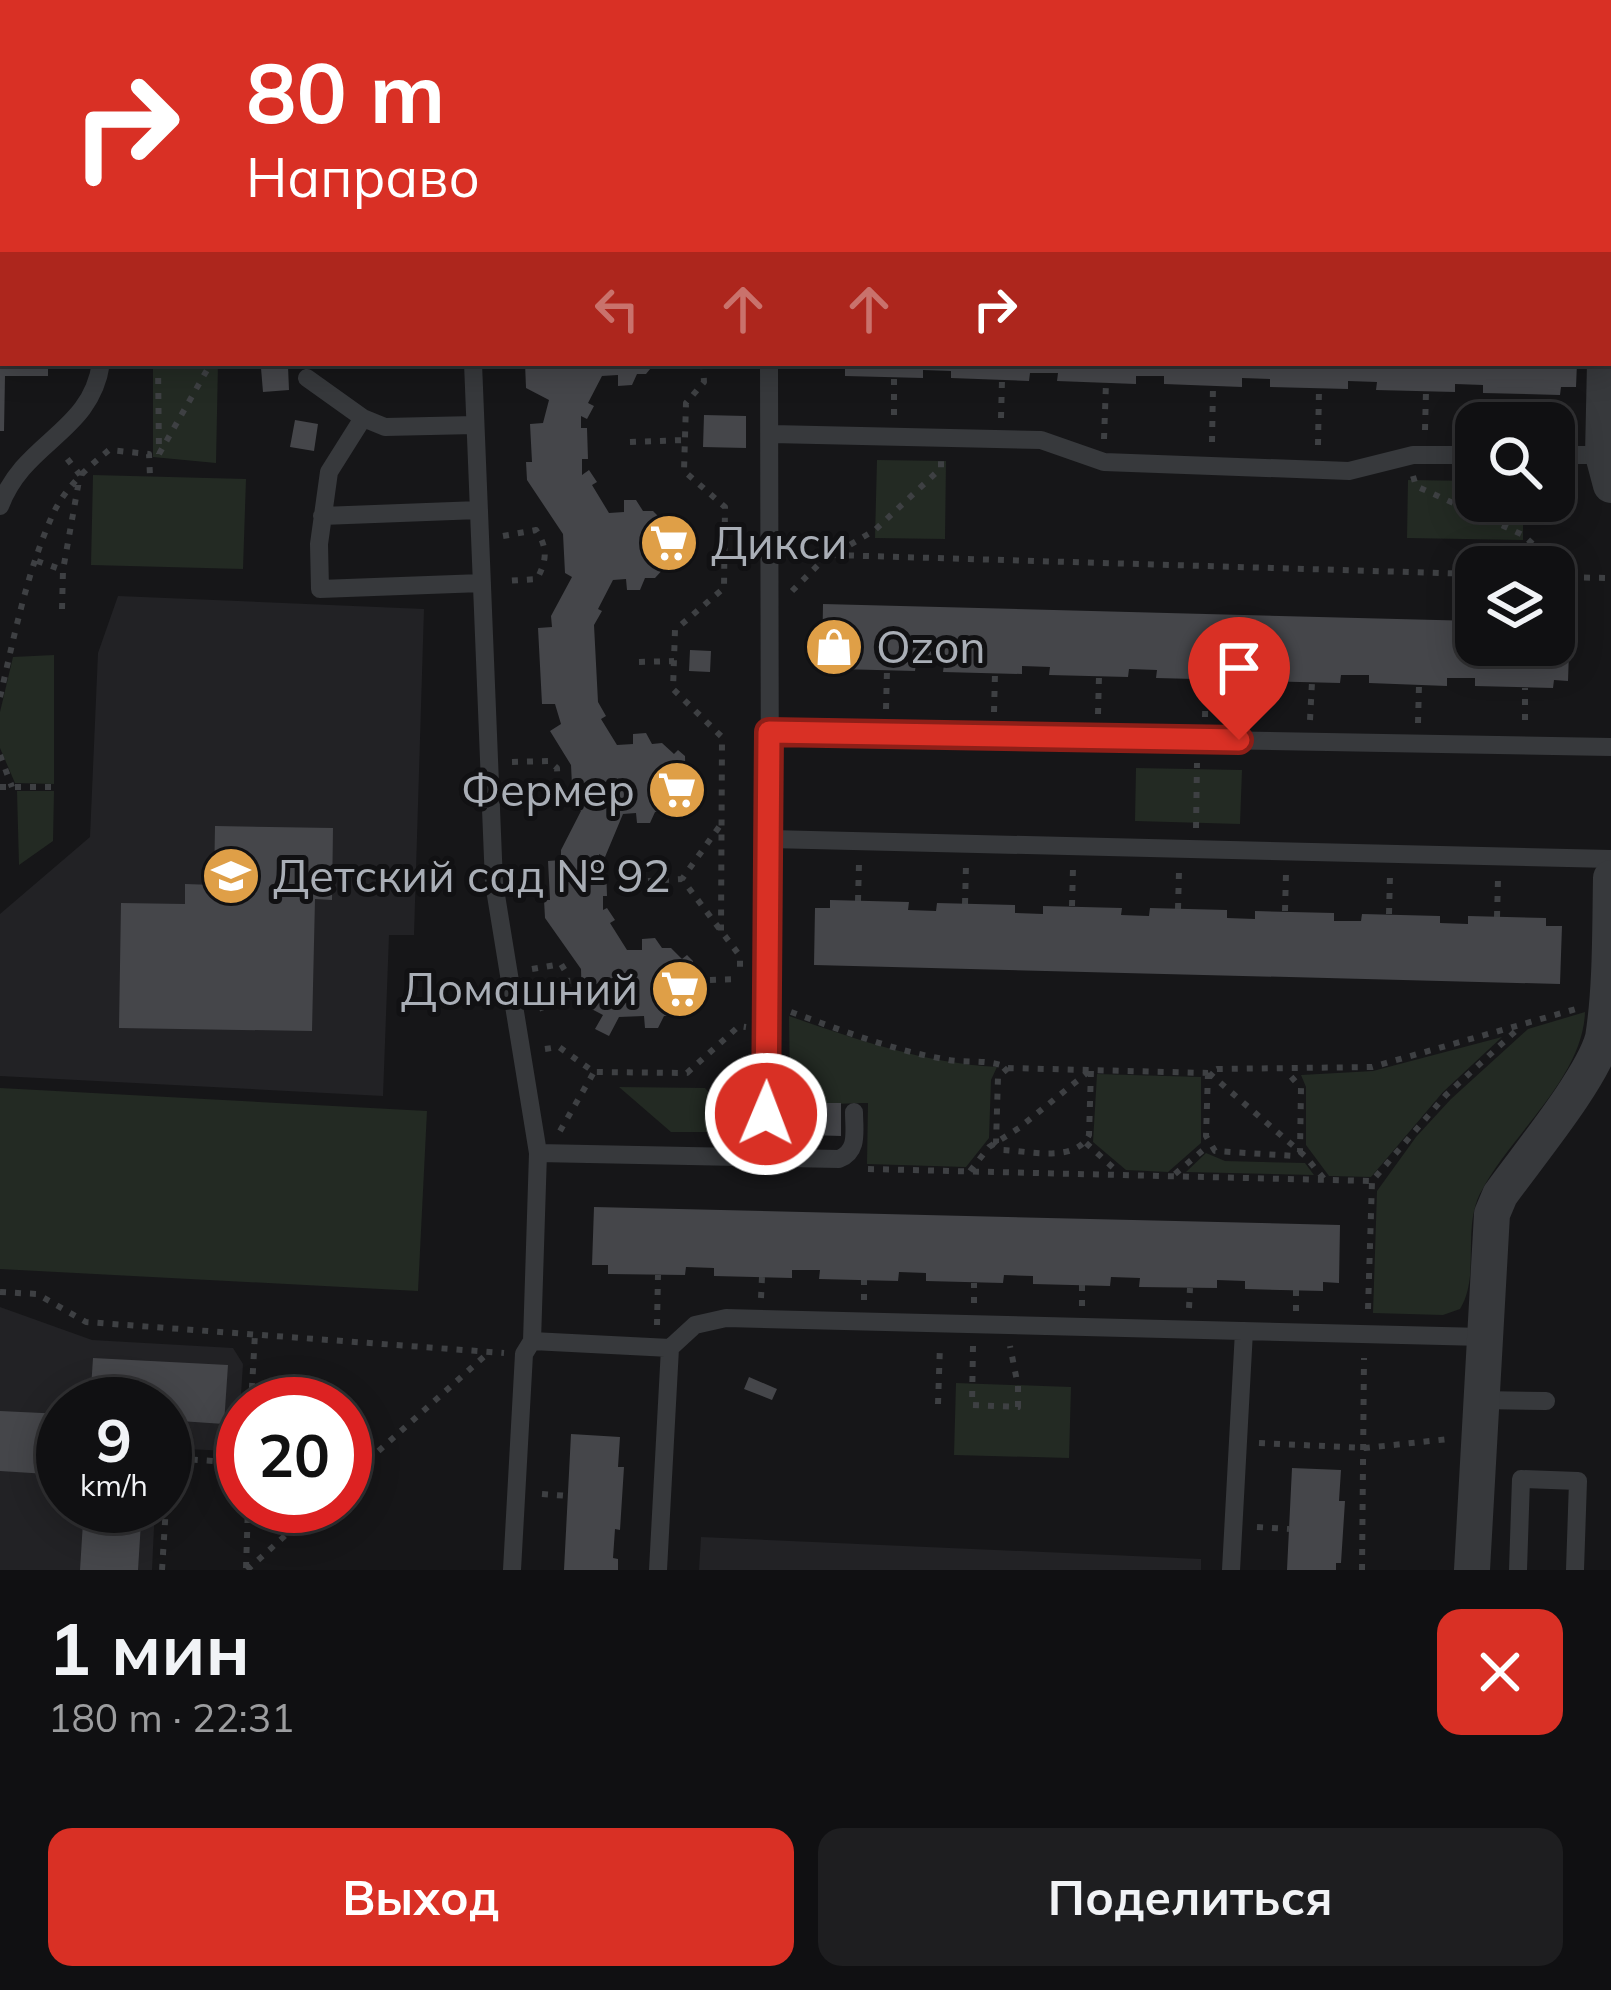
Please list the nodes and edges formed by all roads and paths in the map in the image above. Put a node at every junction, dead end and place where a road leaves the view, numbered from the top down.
1 (101, 366) edge
2 (158, 366) edge
3 (209, 366) edge
4 (472, 366) edge
5 (704, 366) edge
6 (769, 366) edge
7 (1605, 366) edge
8 (894, 377) dead end
9 (307, 378) dead end
10 (1002, 380) dead end
11 (1106, 383) dead end
12 (1214, 386) dead end
13 (1319, 388) dead end
14 (1426, 392) dead end
15 (1533, 394) dead end
16 (1533, 402) edge
17 (363, 418) junction
18 (475, 425) junction
19 (772, 434) junction
20 (893, 437) junction
21 (1000, 439) junction
22 (685, 440) junction
23 (630, 442) dead end
24 (154, 454) junction
25 (1425, 455) junction
26 (1455, 455) edge
27 (941, 461) dead end
28 (1575, 461) edge
29 (1104, 462) junction
30 (1211, 466) junction
31 (1317, 470) junction
32 (1607, 470) edge
33 (80, 475) junction
34 (149, 476) dead end
35 (1412, 480) dead end
36 (0, 506) edge
37 (478, 510) junction
38 (322, 516) junction
39 (503, 536) dead end
40 (1535, 546) edge
41 (833, 555) junction
42 (38, 561) junction
43 (63, 570) junction
44 (1455, 573) edge
45 (1575, 577) edge
46 (1611, 578) edge
47 (505, 581) dead end
48 (482, 583) junction
49 (783, 601) dead end
50 (62, 609) dead end
51 (674, 661) junction
52 (639, 662) dead end
53 (887, 670) dead end
54 (995, 673) dead end
55 (1099, 676) dead end
56 (1206, 679) dead end
57 (1312, 682) dead end
58 (1419, 685) dead end
59 (1526, 688) dead end
60 (0, 697) edge
61 (769, 732) junction
62 (885, 734) junction
63 (993, 736) junction
64 (1097, 738) junction
65 (1201, 740) junction
66 (1310, 742) junction
67 (1418, 744) junction
68 (1524, 745) junction
69 (1611, 747) edge
70 (0, 754) edge
71 (512, 763) dead end
72 (513, 783) dead end
73 (0, 787) edge
74 (12, 787) junction
75 (51, 787) dead end
76 (514, 804) junction
77 (514, 824) dead end
78 (722, 824) junction
79 (770, 839) junction
80 (860, 842) junction
81 (966, 844) junction
82 (1074, 846) junction
83 (1187, 849) junction
84 (1287, 851) junction
85 (1390, 854) junction
86 (1498, 856) junction
87 (1611, 859) edge
88 (1611, 878) edge
89 (682, 879) junction
90 (648, 881) dead end
91 (858, 901) dead end
92 (964, 904) dead end
93 (1072, 906) dead end
94 (1178, 909) dead end
95 (1285, 911) dead end
96 (1389, 914) dead end
97 (1497, 917) dead end
98 (721, 931) junction
99 (710, 980) dead end
100 (1609, 1002) edge
101 (768, 1004) junction
102 (538, 1010) junction
103 (1523, 1025) junction
104 (768, 1027) junction
105 (1009, 1068) junction
106 (1090, 1070) junction
107 (1285, 1071) junction
108 (594, 1072) junction
109 (1208, 1073) junction
110 (854, 1112) dead end
111 (553, 1113) dead end
112 (562, 1129) junction
113 (996, 1143) junction
114 (1086, 1143) junction
115 (1209, 1145) junction
116 (1300, 1152) junction
117 (543, 1153) junction
118 (849, 1155) junction
119 (765, 1158) junction
120 (970, 1172) junction
121 (1122, 1175) junction
122 (1172, 1176) junction
123 (1325, 1180) junction
124 (1372, 1181) junction
125 (658, 1275) dead end
126 (0, 1292) edge
127 (1244, 1331) junction
128 (255, 1334) junction
129 (1366, 1334) junction
130 (1483, 1337) junction
131 (528, 1347) junction
132 (663, 1348) junction
133 (489, 1352) junction
134 (1012, 1358) dead end
135 (940, 1366) dead end
136 (972, 1366) dead end
137 (253, 1377) edge
138 (1546, 1401) dead end
139 (938, 1404) dead end
140 (1479, 1418) junction
141 (1238, 1442) junction
142 (1365, 1448) junction
143 (372, 1457) edge
144 (216, 1462) edge
145 (247, 1533) edge
146 (288, 1533) edge
147 (162, 1570) edge
148 (246, 1570) edge
149 (512, 1570) edge
150 (658, 1570) edge
151 (1231, 1570) edge
152 (1362, 1570) edge
153 (1472, 1570) edge
154 (1518, 1570) edge
155 (1575, 1570) edge

1 - 36 lane
2 - 24 path
3 - 24 path
4 - 18 lane
5 - 22 path
6 - 19 lane
7 - 32 street
8 - 20 path
9 - 17 lane
10 - 21 path
11 - 29 path
12 - 30 path
13 - 31 path
14 - 25 path
15 - 16 path
17 - 18 lane
17 - 38 lane
18 - 37 lane
19 - 20 lane
19 - 61 lane
20 - 21 lane
21 - 29 lane
22 - 23 path
22 - 51 path
24 - 33 path
24 - 34 path
25 - 26 lane
25 - 31 lane
27 - 41 path
28 - 32 lane
29 - 30 lane
30 - 31 lane
33 - 42 path
33 - 43 path
35 - 40 path
37 - 38 lane
37 - 48 lane
38 - 48 lane
39 - 47 path
41 - 44 path
41 - 49 path
42 - 43 path
42 - 60 path
43 - 50 path
45 - 46 path
48 - 117 lane
51 - 52 path
51 - 78 path
53 - 62 path
54 - 63 path
55 - 64 path
56 - 65 path
57 - 66 path
58 - 67 path
59 - 68 path
61 - 62 lane
61 - 79 lane
62 - 63 lane
63 - 64 lane
64 - 65 lane
65 - 66 lane
65 - 83 path
66 - 67 lane
67 - 68 lane
68 - 69 lane
70 - 74 path
71 - 76 path
72 - 76 path
73 - 74 path
74 - 75 path
76 - 77 path
78 - 89 path
78 - 98 path
79 - 80 lane
79 - 101 lane
80 - 81 lane
80 - 91 path
81 - 82 lane
81 - 92 path
82 - 83 lane
82 - 93 path
83 - 84 lane
83 - 94 path
84 - 85 lane
84 - 95 path
85 - 86 lane
85 - 96 path
86 - 87 lane
86 - 97 path
88 - 100 street
89 - 90 path
89 - 98 path
98 - 99 path
100 - 103 path
100 - 130 street
101 - 104 lane
101 - 105 path
102 - 102 path
102 - 108 path
103 - 107 path
103 - 124 path
104 - 108 path
104 - 119 lane
105 - 106 path
105 - 113 path
106 - 109 path
106 - 113 path
106 - 114 path
107 - 109 path
107 - 116 path
108 - 112 path
109 - 115 path
109 - 116 path
110 - 118 lane
111 - 112 path
112 - 117 path
113 - 114 path
113 - 120 path
114 - 121 path
115 - 116 path
115 - 122 path
116 - 123 path
117 - 119 lane
117 - 131 lane
118 - 119 lane
118 - 120 path
120 - 121 path
121 - 122 path
122 - 123 path
123 - 124 path
124 - 129 path
125 - 132 path
126 - 128 path
127 - 129 lane
127 - 132 lane
127 - 141 lane
128 - 133 path
128 - 137 path
129 - 130 lane
129 - 142 path
130 - 140 street
131 - 132 lane
131 - 133 path
131 - 149 lane
132 - 150 lane
133 - 143 path
134 - 136 path
135 - 139 path
138 - 140 lane
140 - 142 path
140 - 153 street
141 - 142 path
141 - 151 lane
142 - 152 path
144 - 147 path
145 - 148 path
146 - 148 path
154 - 155 lane

